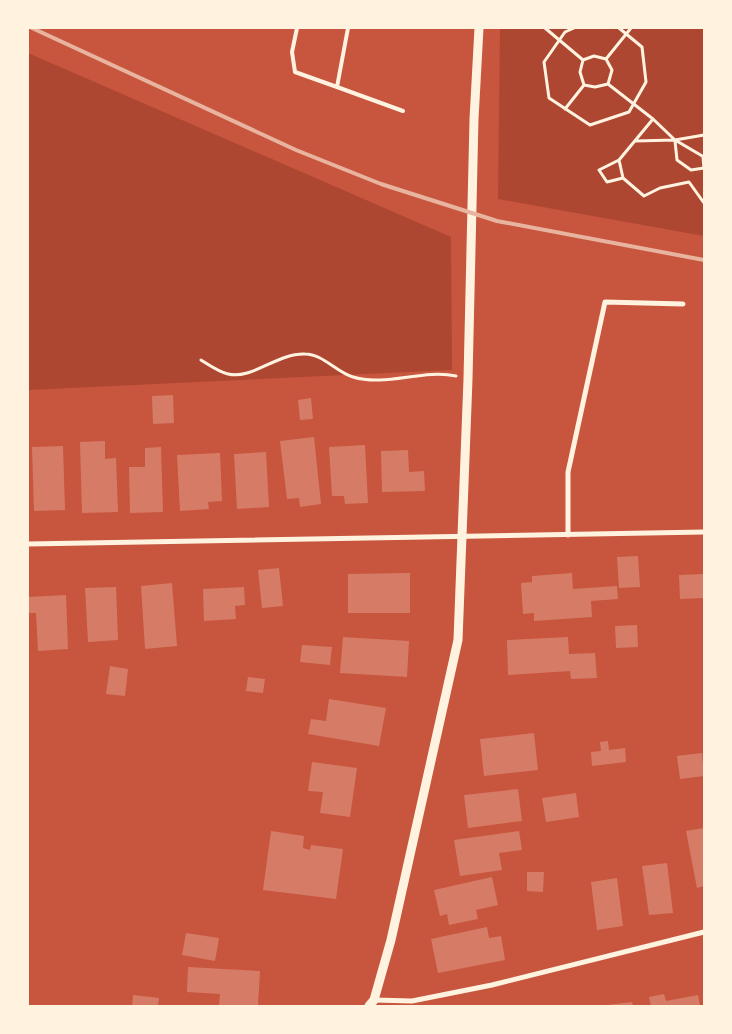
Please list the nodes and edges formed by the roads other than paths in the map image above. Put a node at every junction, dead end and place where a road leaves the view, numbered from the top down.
1 (297, 28) edge
2 (348, 28) edge
3 (479, 28) edge
4 (337, 87) junction
5 (403, 111) dead end
6 (683, 304) dead end
7 (704, 532) edge
8 (568, 536) junction
9 (463, 538) junction
10 (28, 544) edge
11 (704, 932) edge
12 (371, 1003) edge

1 - 4 lane
2 - 4 lane
3 - 9 street
4 - 5 lane
6 - 8 street
7 - 8 street
8 - 9 street
9 - 10 street
9 - 12 street
11 - 12 street

